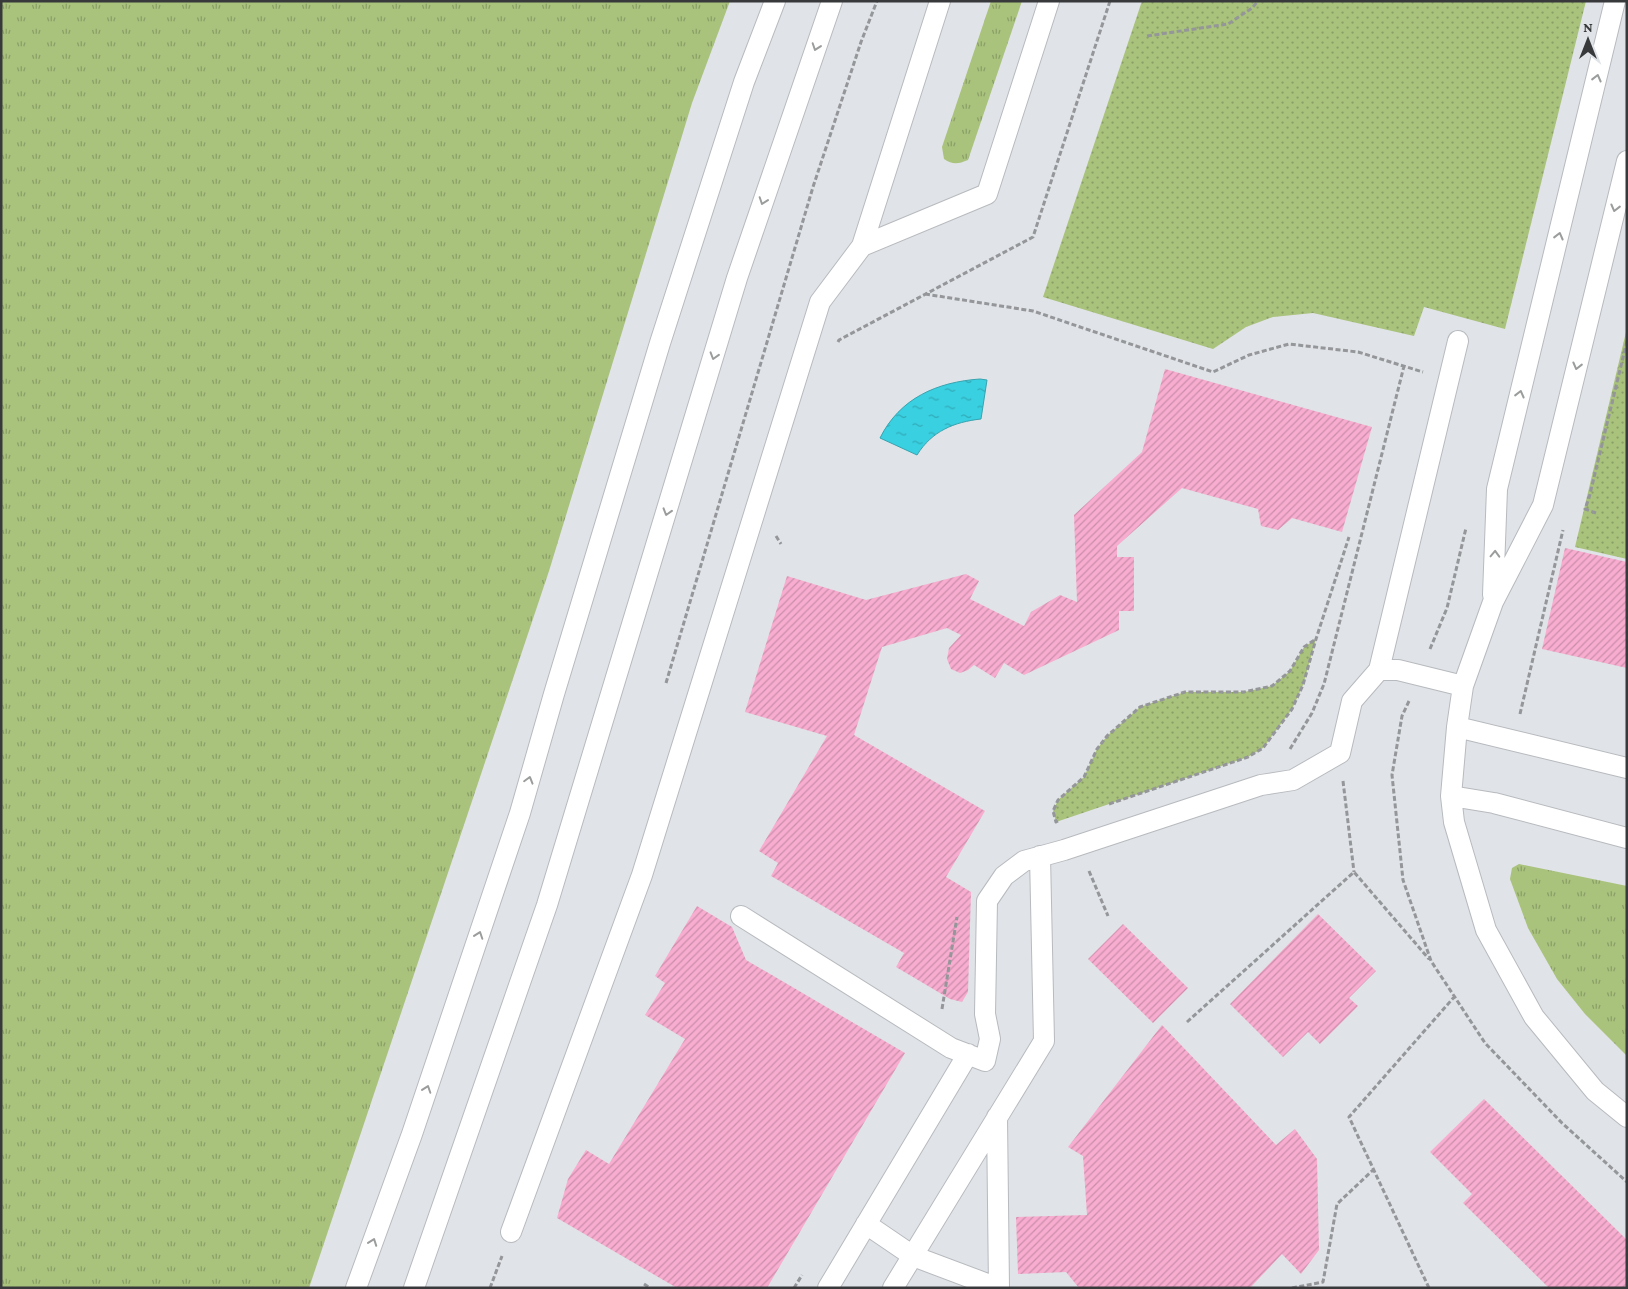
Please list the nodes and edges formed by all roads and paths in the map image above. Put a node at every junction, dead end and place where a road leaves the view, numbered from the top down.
1 (775, 1) edge
2 (832, 1) edge
3 (877, 1) edge
4 (940, 1) edge
5 (1049, 1) edge
6 (1110, 1) edge
7 (1258, 1) edge
8 (1615, 1) edge
9 (1147, 36) dead end
10 (1627, 161) edge
11 (862, 246) junction
12 (924, 294) junction
13 (1458, 341) dead end
14 (1627, 341) edge
15 (836, 349) dead end
16 (1404, 366) junction
17 (1449, 380) junction
18 (1596, 512) dead end
19 (779, 527) dead end
20 (1349, 537) dead end
21 (781, 544) dead end
22 (1493, 602) junction
23 (1316, 639) junction
24 (1379, 670) junction
25 (666, 682) dead end
26 (1463, 686) junction
27 (1457, 727) junction
28 (1340, 753) junction
29 (1627, 768) edge
30 (1261, 785) junction
31 (1451, 796) junction
32 (1102, 806) dead end
33 (1065, 819) dead end
34 (1627, 838) edge
35 (1078, 845) junction
36 (1040, 856) junction
37 (1354, 872) junction
38 (958, 915) dead end
39 (740, 916) dead end
40 (1108, 916) dead end
41 (1432, 961) dead end
42 (1455, 996) dead end
43 (1188, 1022) dead end
44 (937, 1040) junction
45 (968, 1054) junction
46 (1627, 1117) edge
47 (997, 1118) junction
48 (1373, 1170) junction
49 (866, 1224) junction
50 (511, 1232) joint
51 (913, 1256) junction
52 (804, 1271) dead end
53 (644, 1284) dead end
54 (356, 1288) edge
55 (414, 1288) edge
56 (490, 1288) edge
57 (650, 1288) edge
58 (794, 1288) edge
59 (828, 1288) edge
60 (893, 1288) edge
61 (998, 1288) edge
62 (1292, 1288) edge
63 (1430, 1288) edge

54 -> 1 lane
2 -> 55 lane
3 - 25 path
4 - 11 lane
5 - 11 lane
6 - 12 path
7 - 9 path
22 -> 8 lane
10 -> 22 lane
11 - 50 lane
12 - 15 path
12 - 16 path
13 - 17 lane
14 - 18 path
16 - 17 path
16 - 30 path
17 - 24 lane
19 - 21 path
20 - 23 path
22 - 26 lane
23 - 32 path
23 - 33 path
24 - 26 lane
24 - 28 lane
26 - 27 lane
27 - 29 lane
27 - 31 lane
28 - 30 lane
28 - 37 path
30 - 35 lane
31 - 34 lane
31 - 46 lane
35 - 36 lane
35 - 40 path
36 - 45 lane
36 - 47 lane
37 - 41 path
37 - 43 path
38 - 44 path
39 - 44 lane
42 - 48 path
44 - 45 lane
45 - 49 lane
47 - 51 lane
47 - 61 lane
48 - 62 path
48 - 63 path
49 - 51 lane
49 - 59 lane
50 - 56 path
51 - 60 lane
51 - 61 lane
52 - 58 path
53 - 57 path

